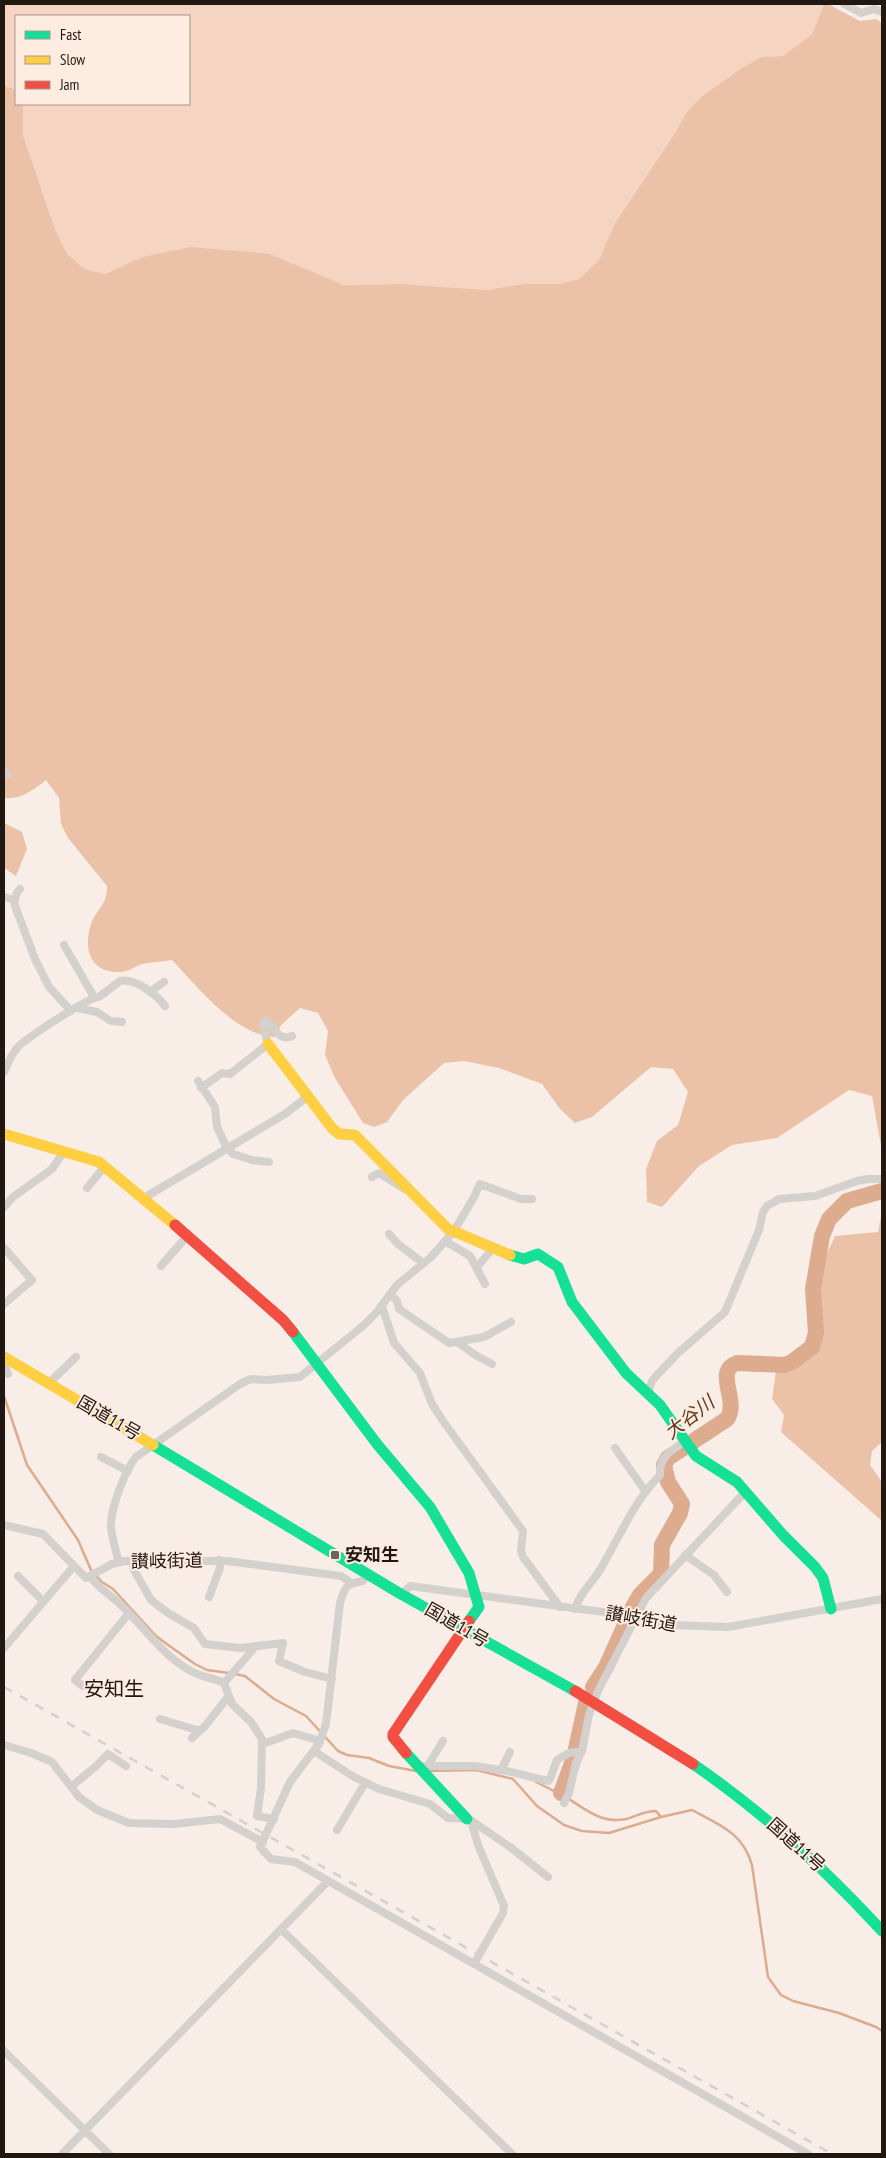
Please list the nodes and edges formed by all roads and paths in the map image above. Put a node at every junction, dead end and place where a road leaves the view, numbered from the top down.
1 (844, 4) edge
2 (882, 12) edge
3 (20, 890) dead end
4 (4, 897) edge
5 (14, 900) junction
6 (64, 945) dead end
7 (164, 982) dead end
8 (150, 992) junction
9 (94, 997) junction
10 (165, 1006) dead end
11 (74, 1009) junction
12 (122, 1022) dead end
13 (292, 1036) dead end
14 (268, 1044) junction
15 (4, 1072) edge
16 (307, 1098) junction
17 (4, 1134) edge
18 (228, 1148) junction
19 (64, 1151) junction
20 (270, 1162) dead end
21 (105, 1166) junction
22 (372, 1177) dead end
23 (882, 1179) edge
24 (87, 1188) dead end
25 (407, 1189) junction
26 (144, 1198) junction
27 (532, 1199) dead end
28 (4, 1207) edge
29 (454, 1231) junction
30 (389, 1234) dead end
31 (188, 1235) junction
32 (445, 1241) junction
33 (4, 1248) edge
34 (493, 1248) junction
35 (424, 1263) junction
36 (161, 1266) dead end
37 (477, 1267) junction
38 (485, 1284) dead end
39 (390, 1295) junction
40 (4, 1304) edge
41 (382, 1306) junction
42 (511, 1322) dead end
43 (457, 1342) junction
44 (4, 1357) edge
45 (76, 1357) dead end
46 (317, 1362) junction
47 (492, 1364) dead end
48 (4, 1365) edge
49 (8, 1374) dead end
50 (49, 1383) junction
51 (648, 1393) junction
52 (686, 1442) junction
53 (153, 1444) junction
54 (615, 1448) dead end
55 (101, 1457) dead end
56 (128, 1471) junction
57 (646, 1492) junction
58 (746, 1492) junction
59 (4, 1525) edge
60 (684, 1555) junction
61 (220, 1560) junction
62 (132, 1561) junction
63 (119, 1562) junction
64 (74, 1566) junction
65 (367, 1574) junction
66 (18, 1576) dead end
67 (90, 1577) junction
68 (351, 1583) junction
69 (727, 1592) dead end
70 (402, 1594) junction
71 (474, 1594) junction
72 (208, 1596) dead end
73 (882, 1599) edge
74 (43, 1601) junction
75 (560, 1607) junction
76 (575, 1609) junction
77 (831, 1609) junction
78 (129, 1613) junction
79 (631, 1616) junction
80 (464, 1630) junction
81 (256, 1646) junction
82 (4, 1648) edge
83 (332, 1679) junction
84 (224, 1683) junction
85 (83, 1686) dead end
86 (228, 1697) junction
87 (594, 1703) junction
88 (160, 1719) dead end
89 (200, 1731) junction
90 (192, 1738) dead end
91 (320, 1741) junction
92 (443, 1741) dead end
93 (263, 1744) junction
94 (4, 1745) edge
95 (314, 1751) junction
96 (582, 1751) junction
97 (510, 1752) dead end
98 (126, 1766) dead end
99 (422, 1767) junction
100 (501, 1770) junction
101 (365, 1783) junction
102 (72, 1786) junction
103 (564, 1803) dead end
104 (274, 1820) junction
105 (469, 1820) junction
106 (337, 1830) dead end
107 (263, 1842) junction
108 (548, 1877) dead end
109 (328, 1881) junction
110 (281, 1929) junction
111 (882, 1931) edge
112 (474, 1964) junction
113 (4, 2051) edge
114 (85, 2131) junction
115 (62, 2154) edge
116 (109, 2154) edge
117 (512, 2154) edge
118 (808, 2154) edge

1 - 2 street
3 - 5 street
4 - 5 street
5 - 11 street
6 - 9 street
7 - 8 street
8 - 9 street
8 - 10 street
9 - 11 street
11 - 12 street
11 - 15 street
13 - 14 street
14 - 16 main road
14 - 18 street
16 - 18 street
16 - 25 main road
17 - 19 main road
18 - 20 street
18 - 26 street
19 - 21 main road
19 - 28 street
21 - 24 street
21 - 26 main road
22 - 25 street
23 - 51 street
25 - 29 main road
26 - 31 main road
27 - 29 street
29 - 32 street
29 - 34 main road
30 - 35 street
31 - 36 street
31 - 46 main road
32 - 35 street
32 - 37 street
33 - 40 street
34 - 37 street
34 - 51 main road
35 - 39 street
37 - 38 street
39 - 41 street
39 - 43 street
41 - 46 street
41 - 75 street
42 - 43 street
43 - 47 street
44 - 50 main road, 国道11号
45 - 50 street
46 - 53 street
46 - 71 main road
48 - 49 street
50 - 53 main road, 国道11号
51 - 52 main road
52 - 57 street
52 - 58 main road
53 - 56 street
53 - 65 main road, 国道11号
54 - 57 street
55 - 56 street
56 - 63 street
57 - 76 street
58 - 60 street
58 - 77 main road
59 - 64 street
60 - 69 street
60 - 79 street
61 - 62 street, 讃岐街道
61 - 68 street, 讃岐街道
61 - 72 street
62 - 63 street, 讃岐街道
62 - 81 street
63 - 67 street, 讃岐街道
64 - 67 street
64 - 74 street
65 - 68 street
65 - 70 main road, 国道11号
66 - 74 street
67 - 78 street
68 - 83 street
70 - 71 street, 讃岐街道
70 - 80 main road, 国道11号
71 - 75 street, 讃岐街道
71 - 80 main road
73 - 77 street, 讃岐街道
74 - 82 street
75 - 76 street, 讃岐街道
76 - 79 street, 讃岐街道
77 - 79 street, 讃岐街道
78 - 84 street
78 - 85 street
79 - 87 street
80 - 87 main road, 国道11号
80 - 99 main road
81 - 83 street
81 - 84 street
83 - 91 street
84 - 86 street
86 - 89 street
86 - 93 street
87 - 96 street
87 - 111 main road, 国道11号
88 - 89 street
89 - 90 street
91 - 93 street
91 - 95 street
92 - 99 street
93 - 104 street
94 - 102 street
95 - 101 street
95 - 104 street
96 - 100 street
96 - 103 street
97 - 100 street
98 - 102 street
99 - 100 street
99 - 105 main road
101 - 105 street
101 - 106 street
102 - 107 street
104 - 107 street
105 - 108 street
105 - 112 street
107 - 109 street
109 - 110 street
109 - 112 street
110 - 114 street
110 - 117 street
112 - 118 street
113 - 114 street
114 - 115 street
114 - 116 street

